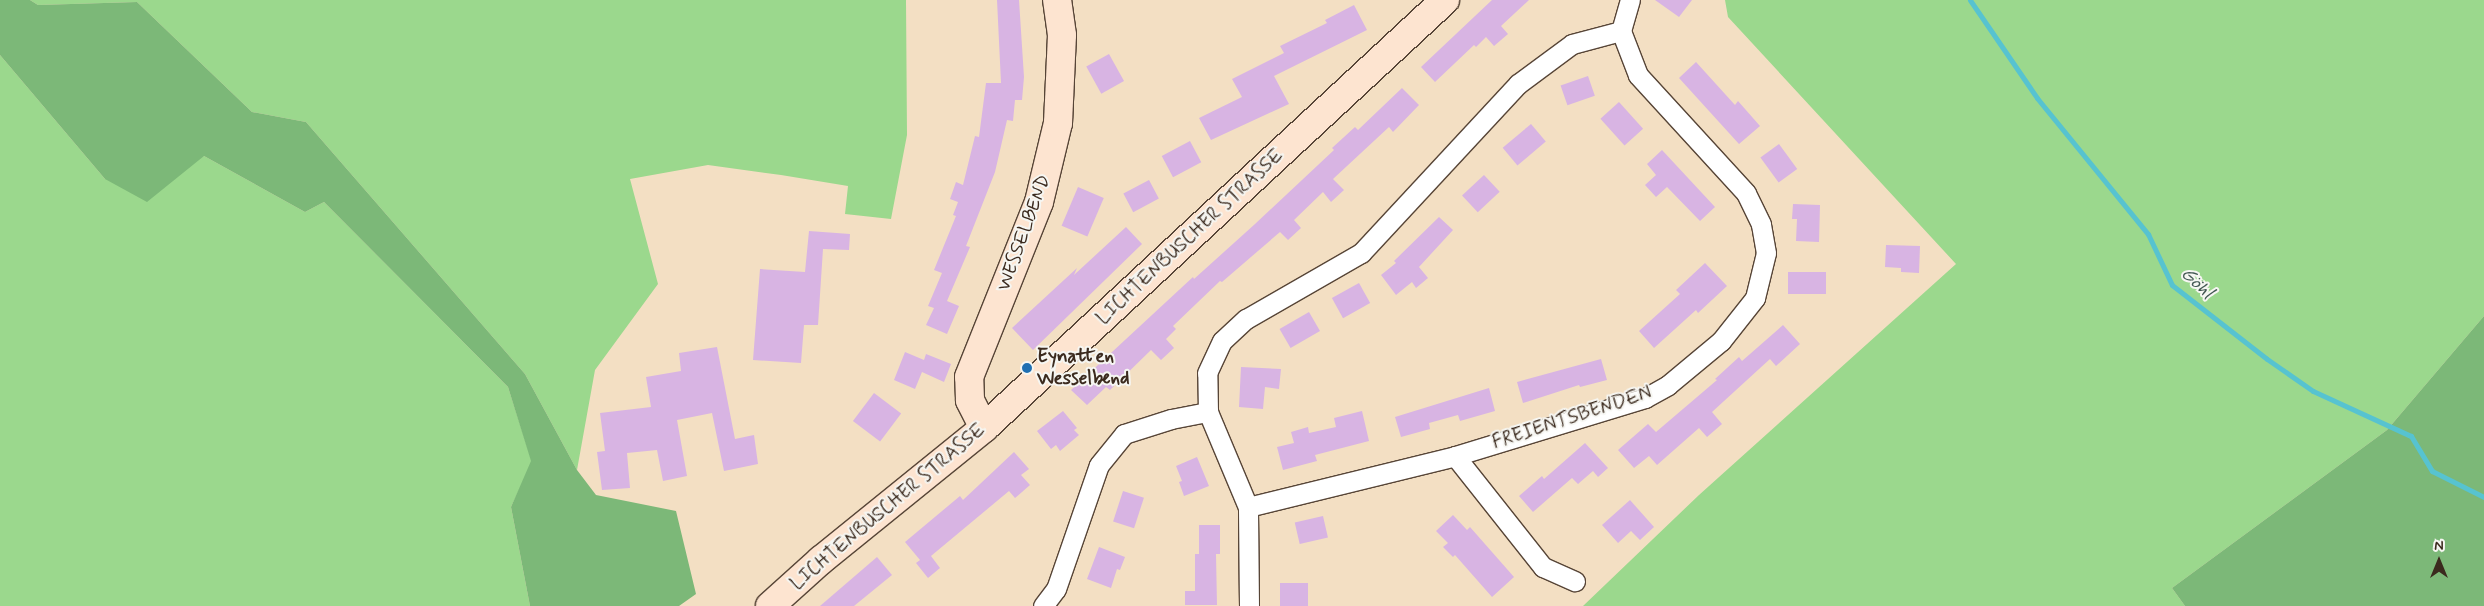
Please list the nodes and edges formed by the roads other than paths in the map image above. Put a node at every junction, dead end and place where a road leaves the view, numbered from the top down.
1 (1057, 0) edge
2 (1445, 0) edge
3 (1630, 0) edge
4 (1621, 31) junction
5 (1208, 412) junction
6 (984, 428) junction
7 (1455, 456) junction
8 (1248, 507) junction
9 (1575, 581) dead end
10 (770, 606) edge
11 (1043, 606) edge
12 (1249, 606) edge

1 - 6 street, WESSELBEND
2 - 6 street, LICHTENBUSCHER STRASSE
3 - 4 street
4 - 5 street
4 - 7 street, FREIENTSBENDEN
5 - 8 street
5 - 11 street
6 - 10 street, LICHTENBUSCHER STRASSE
7 - 8 street, FREIENTSBENDEN
7 - 9 street
8 - 12 street

